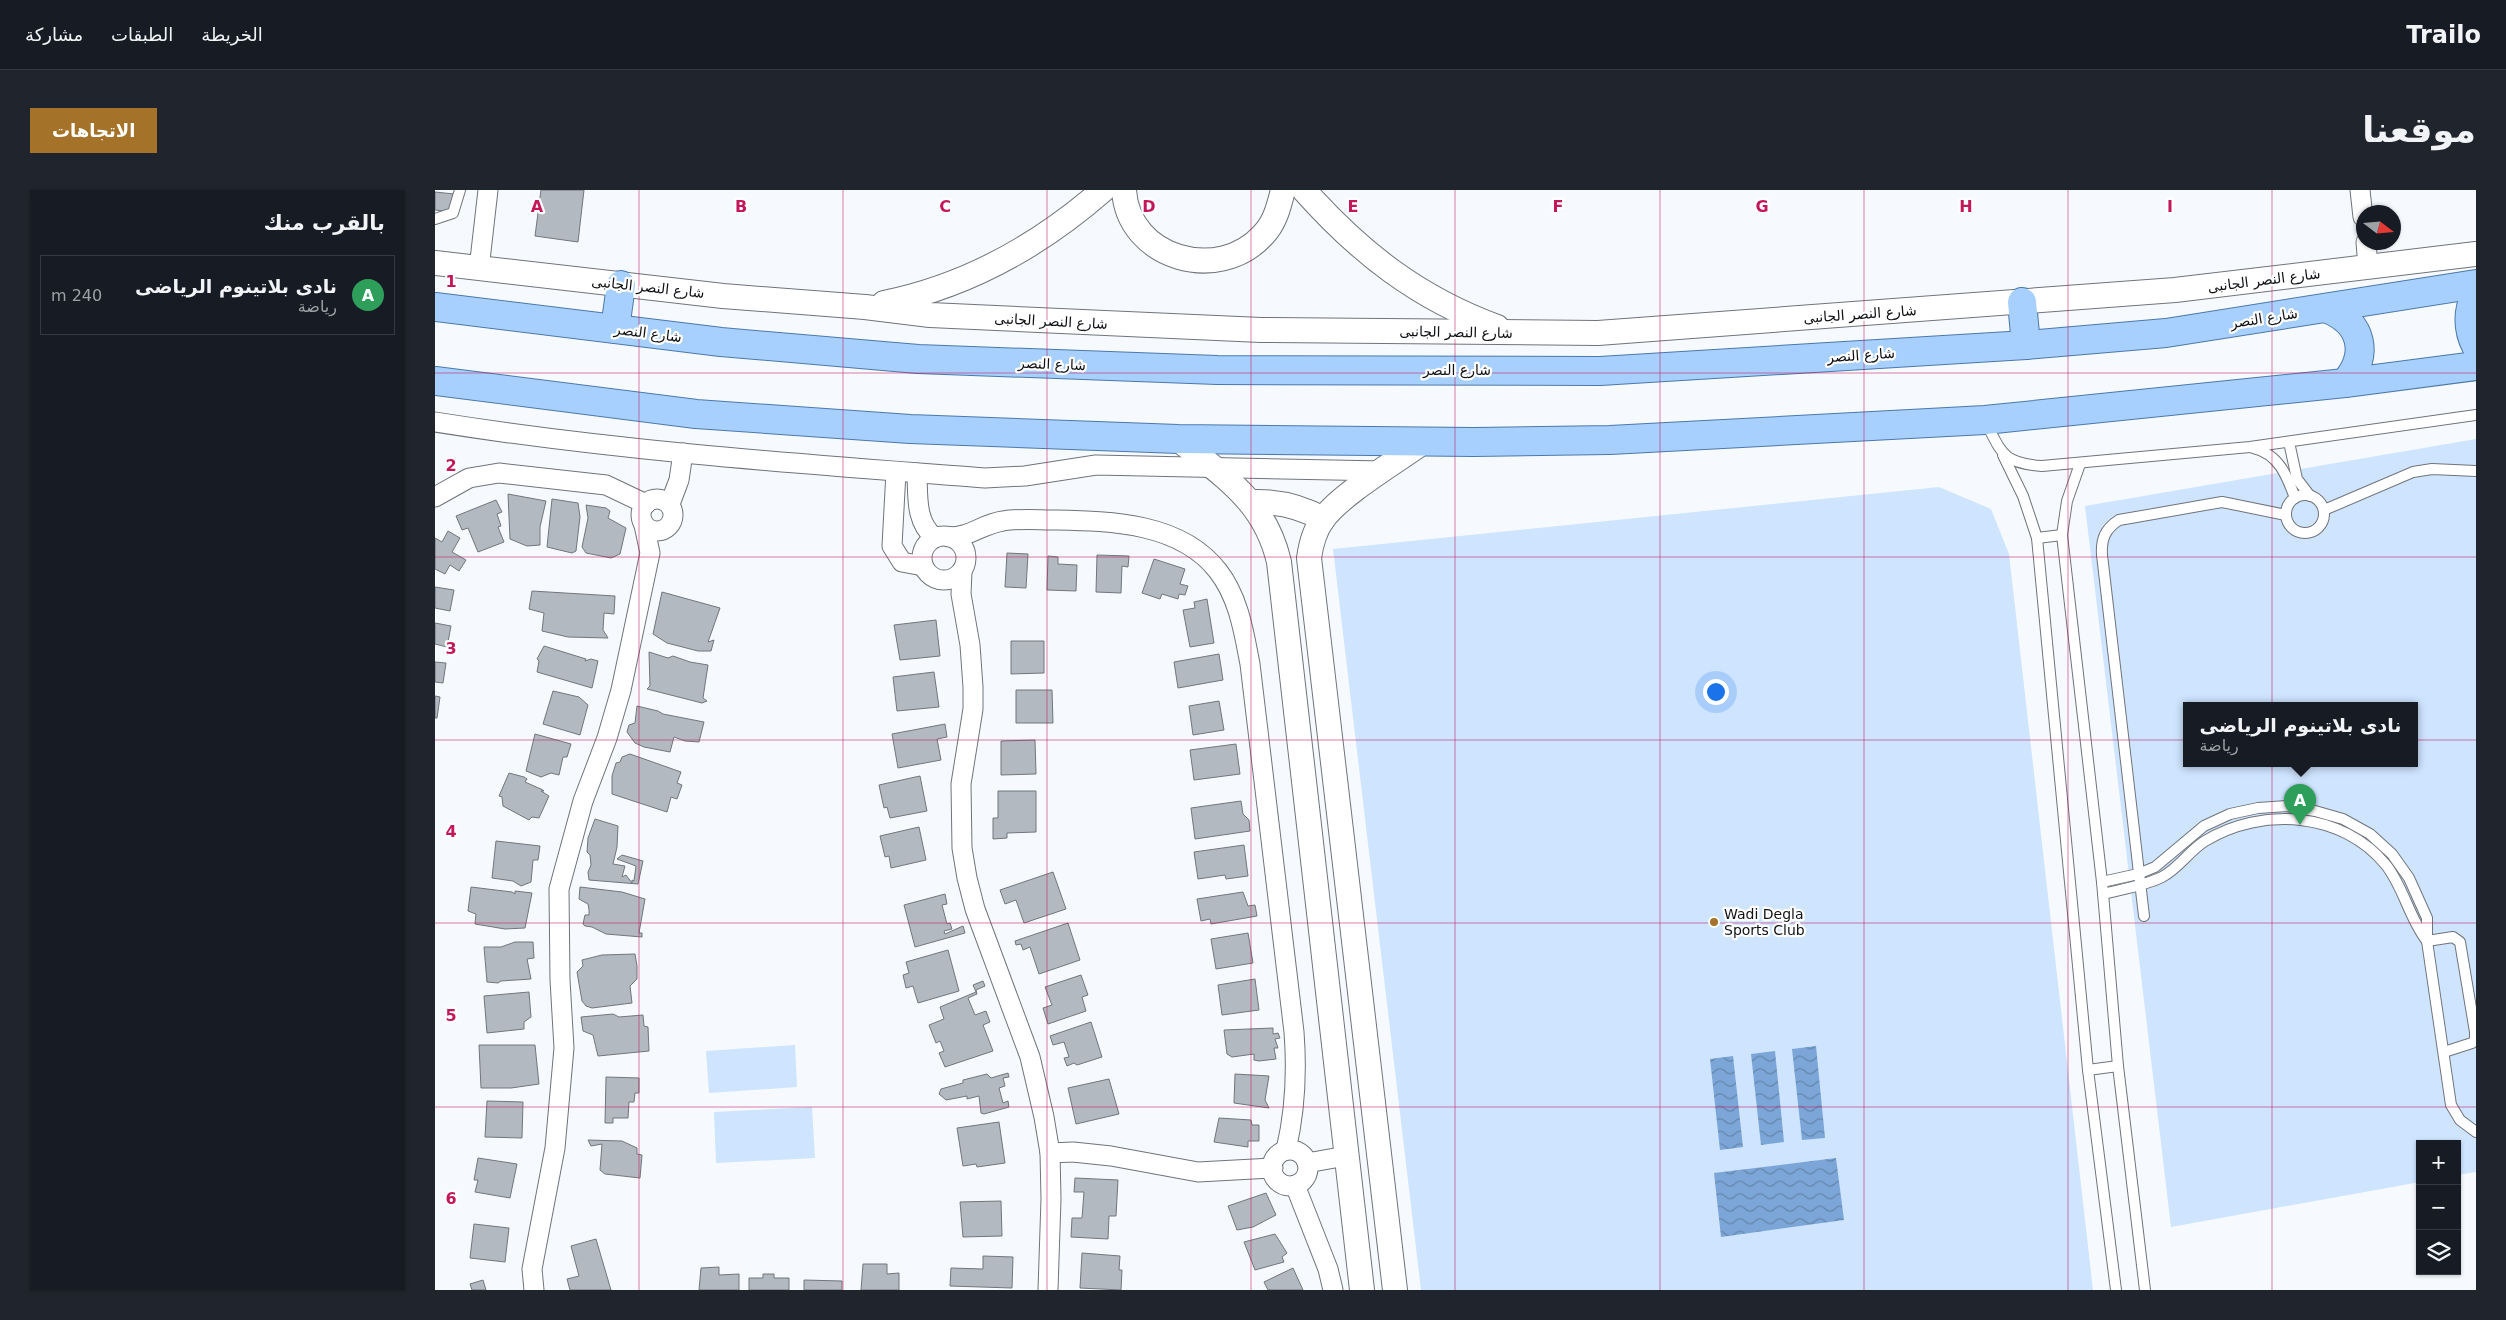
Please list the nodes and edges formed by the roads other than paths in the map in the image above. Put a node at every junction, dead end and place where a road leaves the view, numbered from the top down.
1 (459, 190) edge
2 (488, 190) edge
3 (1103, 190) edge
4 (1124, 190) edge
5 (1283, 190) edge
6 (1305, 190) edge
7 (2361, 190) edge
8 (2362, 205) edge
9 (435, 220) edge
10 (2366, 250) edge
11 (2476, 254) edge
12 (435, 263) edge
13 (2367, 268) junction
14 (479, 269) junction
15 (2476, 284) edge
16 (621, 285) junction
17 (2476, 293) edge
18 (2022, 302) junction
19 (435, 307) edge
20 (865, 307) junction
21 (2327, 309) junction
22 (615, 330) junction
23 (1513, 333) junction
24 (2026, 345) junction
25 (2476, 346) edge
26 (2476, 366) edge
27 (435, 381) edge
28 (2345, 383) junction
29 (2476, 415) edge
30 (1985, 420) junction
31 (435, 422) edge
32 (1178, 439) junction
33 (1423, 442) junction
34 (2289, 442) junction
35 (2249, 448) junction
36 (683, 453) junction
37 (2003, 455) junction
38 (2080, 464) junction
39 (1212, 467) junction
40 (1383, 471) junction
41 (2476, 471) edge
42 (896, 472) junction
43 (917, 473) junction
44 (2310, 496) junction
45 (435, 497) edge
46 (2295, 498) junction
47 (1252, 502) junction
48 (645, 504) junction
49 (670, 504) junction
50 (2324, 510) junction
51 (2287, 515) junction
52 (1323, 519) junction
53 (644, 525) junction
54 (668, 528) junction
55 (977, 531) junction
56 (2062, 535) junction
57 (942, 537) junction
58 (2037, 538) junction
59 (965, 550) junction
60 (923, 566) junction
61 (648, 569) junction
62 (962, 571) junction
63 (942, 580) junction
64 (962, 602) junction
65 (2315, 810) junction
66 (2313, 822) junction
67 (2139, 880) junction
68 (2102, 882) junction
69 (2103, 894) junction
70 (2144, 916) dead end
71 (2427, 941) junction
72 (2444, 1052) junction
73 (2118, 1066) junction
74 (2088, 1070) junction
75 (2476, 1132) edge
76 (1285, 1150) junction
77 (1050, 1153) junction
78 (1346, 1156) junction
79 (1307, 1163) junction
80 (1273, 1168) junction
81 (1295, 1185) junction
82 (534, 1290) edge
83 (1048, 1290) edge
84 (1333, 1290) edge
85 (1362, 1290) edge
86 (1395, 1290) edge
87 (2116, 1290) edge
88 (2145, 1290) edge

1 - 9 lane
2 - 14 street
3 - 20 street
4 - 5 street
6 - 23 street
7 - 8 street
10 - 13 street
11 - 13 street, شارع النصر الجانبى
12 - 14 street, شارع النصر الجانبى
13 - 18 street, شارع النصر الجانبى
14 - 16 street, شارع النصر الجانبى
15 - 21 main road, شارع النصر
16 - 20 street, شارع النصر الجانبى
16 - 22 main road
17 - 25 main road
18 - 23 street, شارع النصر الجانبى
18 - 24 main road
19 - 22 main road, شارع النصر
20 - 23 street, شارع النصر الجانبى
21 - 24 main road, شارع النصر
21 - 28 main road
22 - 24 main road, شارع النصر
26 - 28 main road
27 - 32 main road
28 - 30 main road
29 - 34 lane
30 - 33 main road
30 - 37 lane
31 - 36 street
32 - 33 main road
32 - 39 street
33 - 40 street
34 - 35 lane
34 - 44 lane
35 - 38 lane
35 - 46 lane
36 - 42 street
36 - 49 street
37 - 38 lane
37 - 58 lane
38 - 56 lane
39 - 40 street
39 - 43 street
39 - 47 street
40 - 52 street
41 - 50 lane
42 - 43 street
42 - 60 street
43 - 57 street
44 - 46 lane
44 - 50 lane
45 - 48 street
46 - 51 lane
47 - 52 street
47 - 78 street
48 - 49 street
48 - 53 street
49 - 54 street
50 - 51 lane
51 - 67 lane
52 - 86 street
53 - 54 street
53 - 61 street
54 - 61 street
55 - 57 street
55 - 59 street
55 - 76 street
56 - 58 lane
56 - 68 lane
57 - 59 street
57 - 60 street
58 - 74 lane
59 - 62 street
60 - 63 street
61 - 82 street
62 - 63 street
62 - 64 street
63 - 64 street
64 - 77 street
65 - 66 lane
65 - 67 lane
65 - 71 lane
66 - 67 lane
66 - 71 lane
67 - 68 lane
67 - 69 lane
67 - 70 lane
68 - 69 lane
69 - 73 lane
71 - 72 lane
71 - 72 lane
72 - 75 lane
73 - 74 lane
73 - 88 lane
74 - 87 lane
76 - 79 street
76 - 80 street
77 - 80 street
77 - 83 street
78 - 79 street
78 - 85 street
79 - 81 street
80 - 81 street
81 - 84 street

